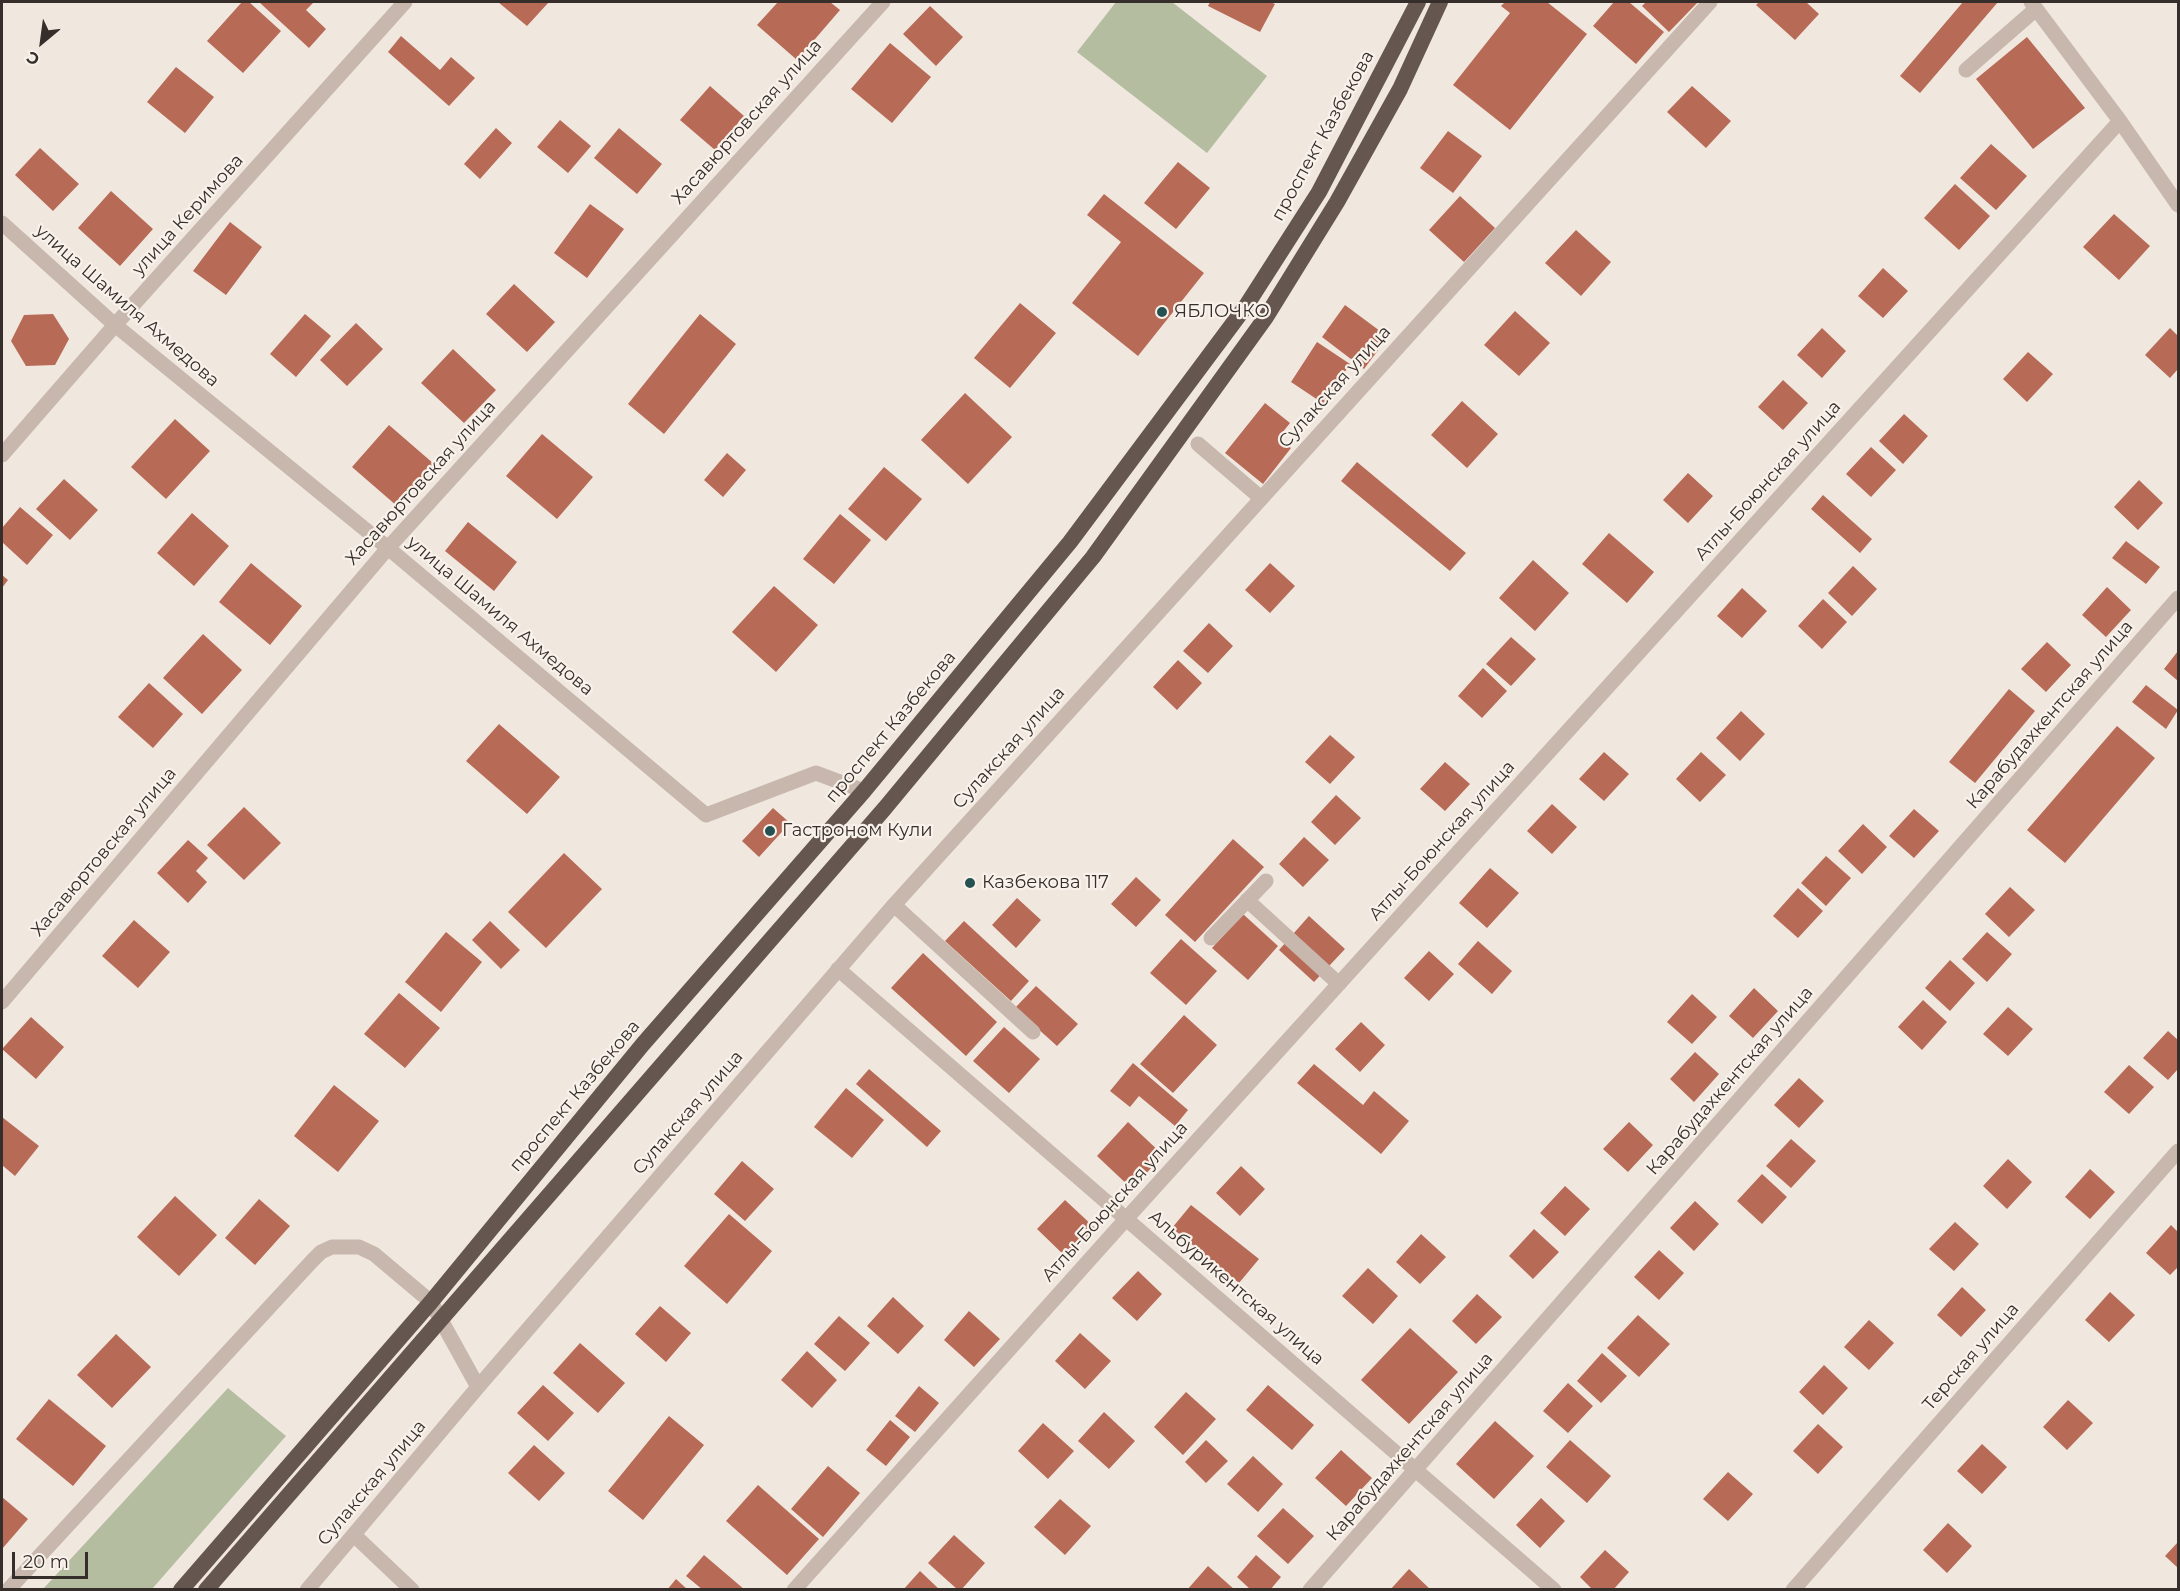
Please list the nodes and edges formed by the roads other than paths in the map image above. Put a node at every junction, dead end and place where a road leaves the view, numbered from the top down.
1 (405, 2) edge
2 (883, 2) edge
3 (1418, 2) edge
4 (1440, 2) edge
5 (1710, 2) edge
6 (2034, 5) edge
7 (1966, 70) dead end
8 (2120, 121) junction
9 (2178, 204) edge
10 (2, 223) edge
11 (115, 325) junction
12 (1198, 444) dead end
13 (2, 455) edge
14 (1261, 498) junction
15 (388, 548) junction
16 (2178, 598) edge
17 (864, 792) junction
18 (1266, 881) dead end
19 (1247, 900) junction
20 (894, 905) junction
21 (1211, 938) dead end
22 (838, 969) junction
23 (1339, 984) junction
24 (2, 1002) edge
25 (1033, 1032) dead end
26 (2178, 1151) edge
27 (1126, 1219) junction
28 (431, 1302) junction
29 (440, 1319) junction
30 (478, 1387) junction
31 (1416, 1470) junction
32 (354, 1535) junction
33 (8, 1590) edge
34 (181, 1590) edge
35 (206, 1590) edge
36 (307, 1590) edge
37 (412, 1590) edge
38 (794, 1590) edge
39 (1310, 1590) edge
40 (1554, 1590) edge
41 (1793, 1590) edge

1 - 11 street, улица Керимова
2 - 15 street, Хасавюртовская улица
3 - 17 highway, проспект Казбекова
4 - 29 highway
5 - 14 street, Сулакская улица
6 - 7 street
6 - 8 street
8 - 9 street
8 - 23 street, Атлы-Боюнская улица
10 - 11 street, улица Шамиля Ахмедова
11 - 13 street, улица Керимова
11 - 15 street, улица Шамиля Ахмедова
12 - 14 street
14 - 20 street, Сулакская улица
15 - 17 street, улица Шамиля Ахмедова
15 - 24 street, Хасавюртовская улица
16 - 31 street, Карабудахкентская улица
17 - 28 highway, проспект Казбекова
18 - 19 street
19 - 21 street
19 - 23 street
20 - 22 street, Сулакская улица
20 - 25 street
22 - 27 street, Альбурикентская улица
22 - 30 street, Сулакская улица
23 - 27 street, Атлы-Боюнская улица
26 - 41 street, Терская улица
27 - 31 street, Альбурикентская улица
27 - 38 street, Атлы-Боюнская улица
28 - 29 street
28 - 33 street
28 - 34 highway, проспект Казбекова
29 - 30 street
29 - 35 highway
30 - 32 street, Сулакская улица
31 - 39 street, Карабудахкентская улица
31 - 40 street, Альбурикентская улица
32 - 36 street, Сулакская улица
32 - 37 street

